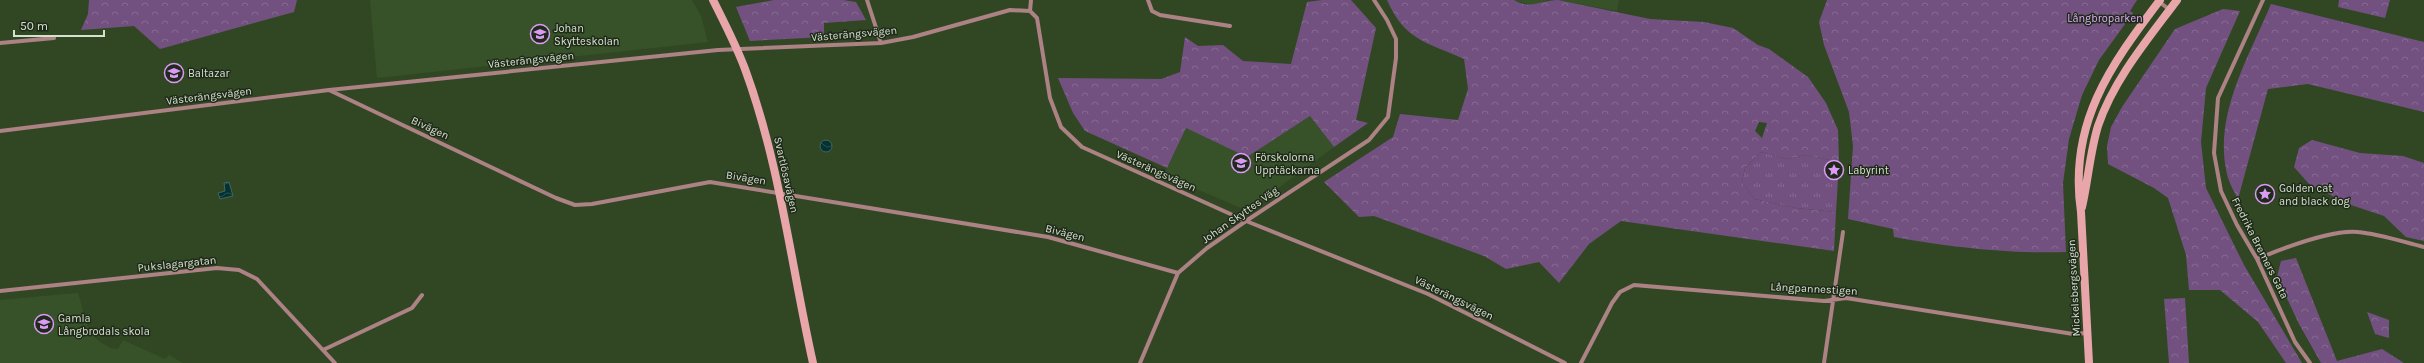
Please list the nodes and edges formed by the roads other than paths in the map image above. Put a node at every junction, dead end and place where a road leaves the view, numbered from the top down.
1 (713, 0) edge
2 (867, 0) edge
3 (1031, 0) edge
4 (1148, 0) edge
5 (1374, 0) edge
6 (2177, 0) edge
7 (2263, 0) edge
8 (2159, 1) edge
9 (1030, 10) junction
10 (2170, 10) junction
11 (1230, 26) dead end
12 (54, 38) dead end
13 (0, 43) edge
14 (881, 43) junction
15 (736, 48) junction
16 (329, 90) junction
17 (0, 131) edge
18 (780, 193) junction
19 (2081, 212) junction
20 (1246, 221) junction
21 (1843, 232) dead end
22 (2424, 247) edge
23 (2257, 259) junction
24 (1178, 273) junction
25 (0, 291) edge
26 (422, 295) dead end
27 (1833, 298) junction
28 (2087, 333) junction
29 (323, 350) junction
30 (335, 363) edge
31 (813, 363) edge
32 (1140, 363) edge
33 (1565, 363) edge
34 (1581, 363) edge
35 (1824, 363) edge
36 (2089, 363) edge
37 (2310, 363) edge

1 - 15 main road, Svartlösavägen
2 - 14 street
3 - 9 street
4 - 11 street
5 - 20 street, Johan Skyttes Väg
6 - 10 main road, Mickelsbergsvägen
7 - 23 street, Fredrika Bremers Gata
8 - 10 street
8 - 19 main road, Mickelsbergsvägen
9 - 14 street, Västerängsvägen
9 - 20 street, Västerängsvägen
10 - 19 main road, Mickelsbergsvägen
12 - 13 street
14 - 15 street, Västerängsvägen
15 - 16 street, Västerängsvägen
15 - 18 main road, Svartlösavägen
16 - 17 street, Västerängsvägen
16 - 18 street, Bivägen
18 - 24 street, Bivägen
18 - 31 main road, Svartlösavägen
19 - 28 main road, Mickelsbergsvägen
20 - 24 street, Johan Skyttes Väg
20 - 33 street, Västerängsvägen
21 - 27 street
22 - 23 street
23 - 37 street, Fredrika Bremers Gata
24 - 32 street, Johan Skyttes Väg
25 - 29 street, Pukslagargatan
26 - 29 street
27 - 28 street, Långpannestigen
27 - 34 street, Långpannestigen
27 - 35 street
28 - 36 main road, Mickelsbergsvägen
29 - 30 street, Pukslagargatan

